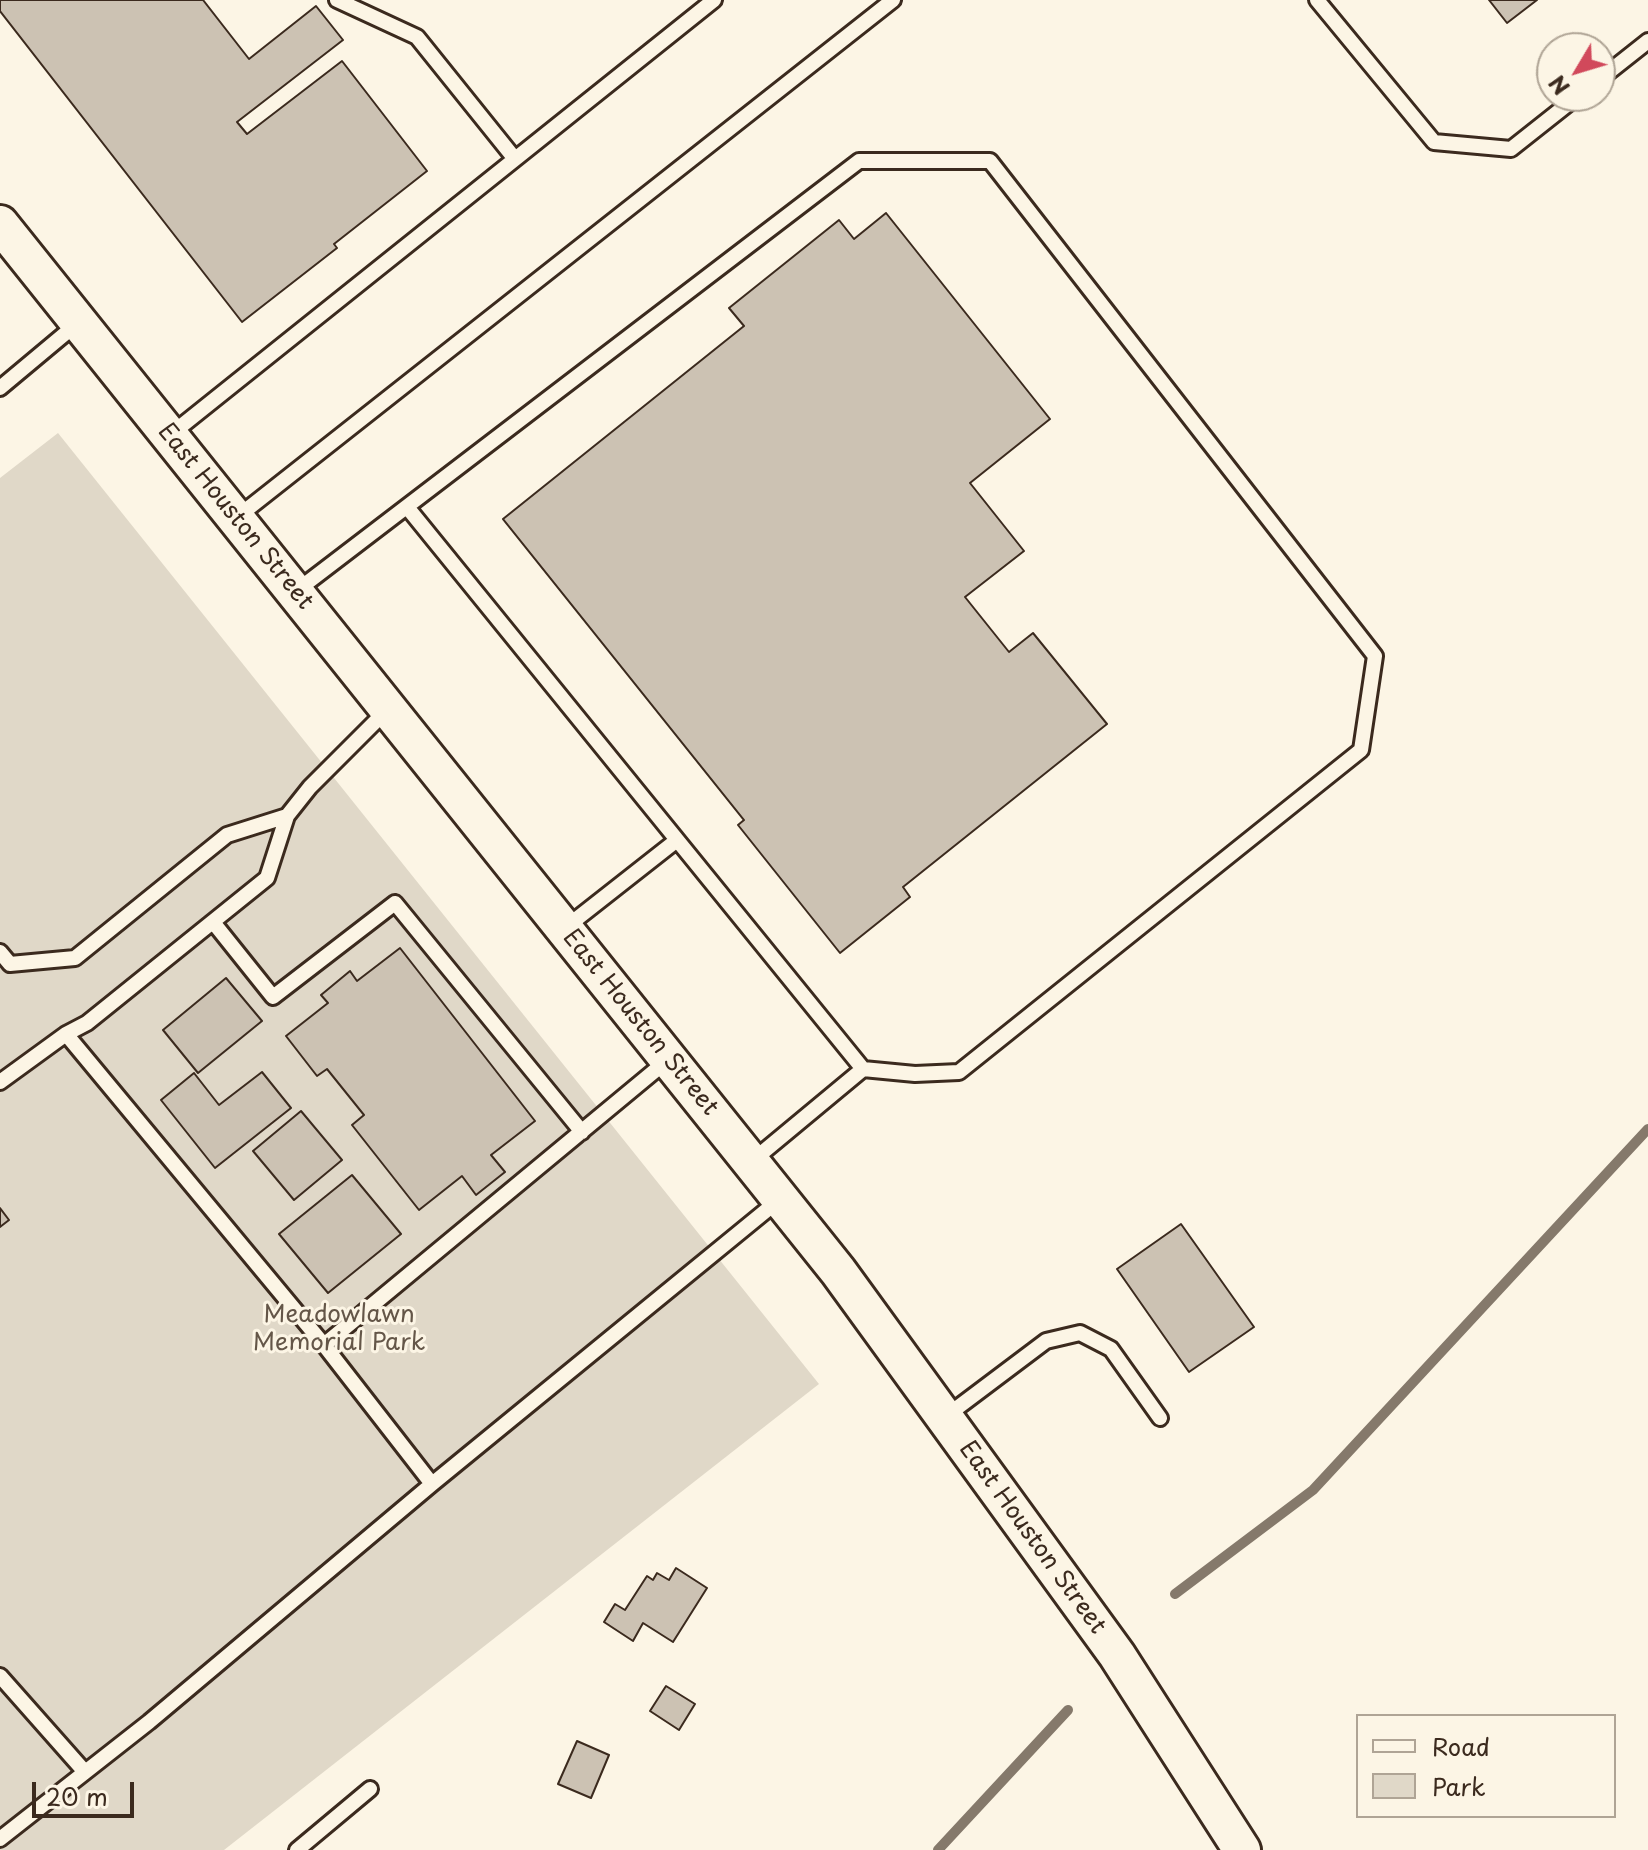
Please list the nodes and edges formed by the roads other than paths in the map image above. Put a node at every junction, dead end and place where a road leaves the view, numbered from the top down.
1 (337, 0) edge
2 (714, 0) edge
3 (893, 0) edge
4 (1317, 0) edge
5 (1648, 41) edge
6 (1616, 66) edge
7 (1558, 112) edge
8 (515, 159) junction
9 (0, 224) edge
10 (79, 322) junction
11 (0, 388) edge
12 (170, 436) junction
13 (407, 507) junction
14 (236, 518) junction
15 (295, 592) junction
16 (388, 708) junction
17 (287, 816) junction
18 (677, 840) junction
19 (213, 922) junction
20 (564, 929) junction
21 (0, 952) edge
22 (66, 1034) junction
23 (669, 1059) junction
24 (863, 1069) junction
25 (0, 1082) edge
26 (582, 1132) junction
27 (751, 1162) junction
28 (780, 1199) junction
29 (324, 1345) junction
30 (944, 1417) junction
31 (1160, 1418) dead end
32 (432, 1484) junction
33 (0, 1676) edge
34 (85, 1772) junction
35 (370, 1789) dead end
36 (0, 1839) edge
37 (297, 1850) edge
38 (1242, 1850) edge

1 - 8 lane
2 - 8 lane
3 - 14 lane
4 - 7 lane
5 - 6 lane
8 - 12 lane
9 - 10 main road, East Houston Street
10 - 11 lane
10 - 12 main road, East Houston Street
12 - 14 main road, East Houston Street
13 - 15 lane
13 - 18 lane
13 - 24 lane
14 - 15 main road, East Houston Street
15 - 16 main road, East Houston Street
16 - 17 lane
16 - 20 main road, East Houston Street
17 - 19 lane
17 - 21 lane
18 - 20 lane
18 - 24 lane
19 - 22 lane
19 - 26 lane
20 - 23 main road, East Houston Street
22 - 25 lane
22 - 29 lane
23 - 26 lane
23 - 27 main road, East Houston Street
24 - 27 lane
26 - 29 lane
27 - 28 main road, East Houston Street
28 - 30 main road, East Houston Street
28 - 32 lane
29 - 32 lane
30 - 31 lane
30 - 38 main road, East Houston Street
32 - 34 lane
33 - 34 lane
34 - 36 lane
35 - 37 lane

